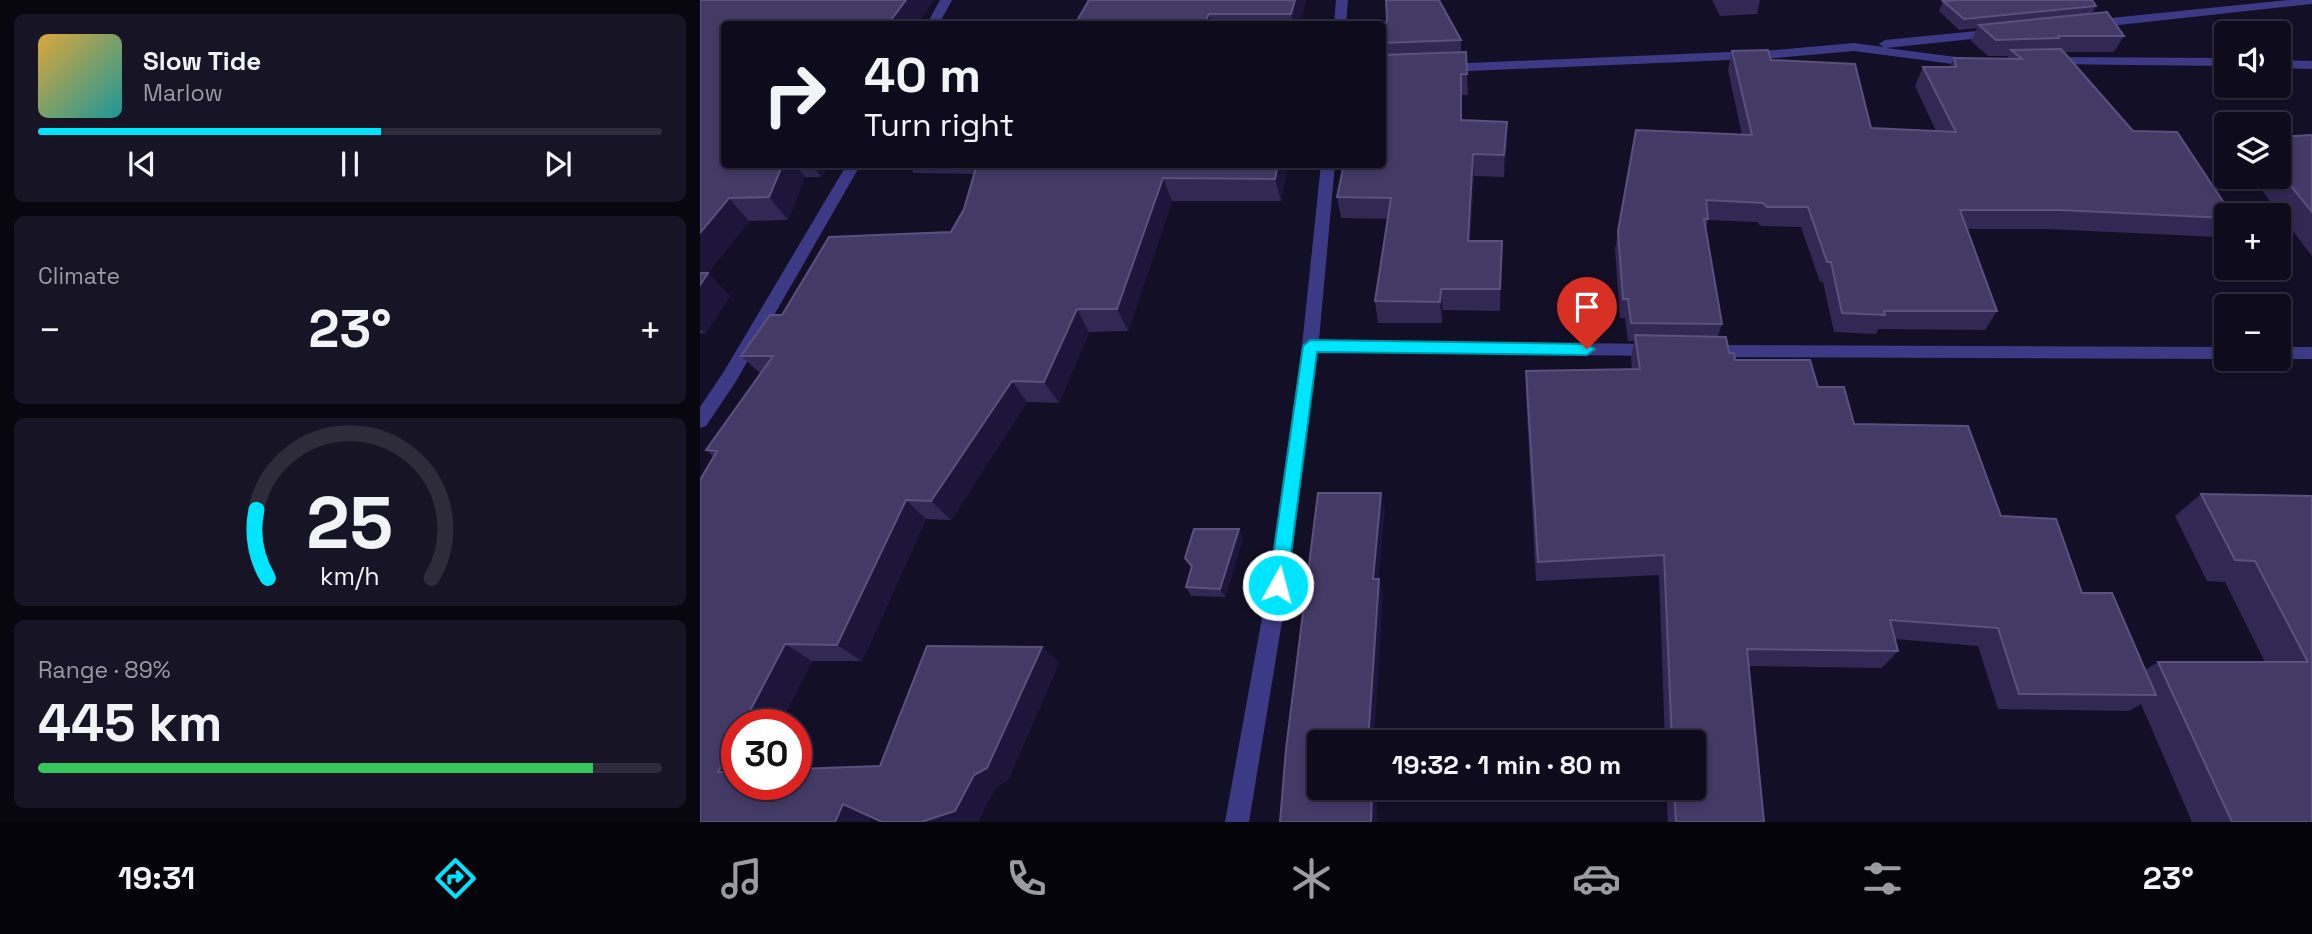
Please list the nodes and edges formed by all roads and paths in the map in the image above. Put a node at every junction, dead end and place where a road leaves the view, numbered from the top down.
1 (946, 0) edge
2 (1342, 0) edge
3 (2312, 1) edge
4 (935, 21) edge
5 (1340, 21) edge
6 (2077, 25) edge
7 (2007, 32) edge
8 (1854, 47) junction
9 (2033, 62) edge
10 (2214, 62) edge
11 (1993, 63) edge
12 (2291, 64) edge
13 (2312, 65) edge
14 (1437, 68) edge
15 (852, 168) edge
16 (1328, 168) edge
17 (1310, 346) junction
18 (2214, 353) edge
19 (2291, 353) edge
20 (2312, 353) edge
21 (700, 421) edge
22 (1237, 822) edge

1 - 4 street
2 - 5 street
3 - 6 street
7 - 8 street
8 - 11 street
8 - 14 street
9 - 10 street
12 - 13 street
15 - 21 street
16 - 17 street
17 - 18 street
17 - 22 street
19 - 20 street

